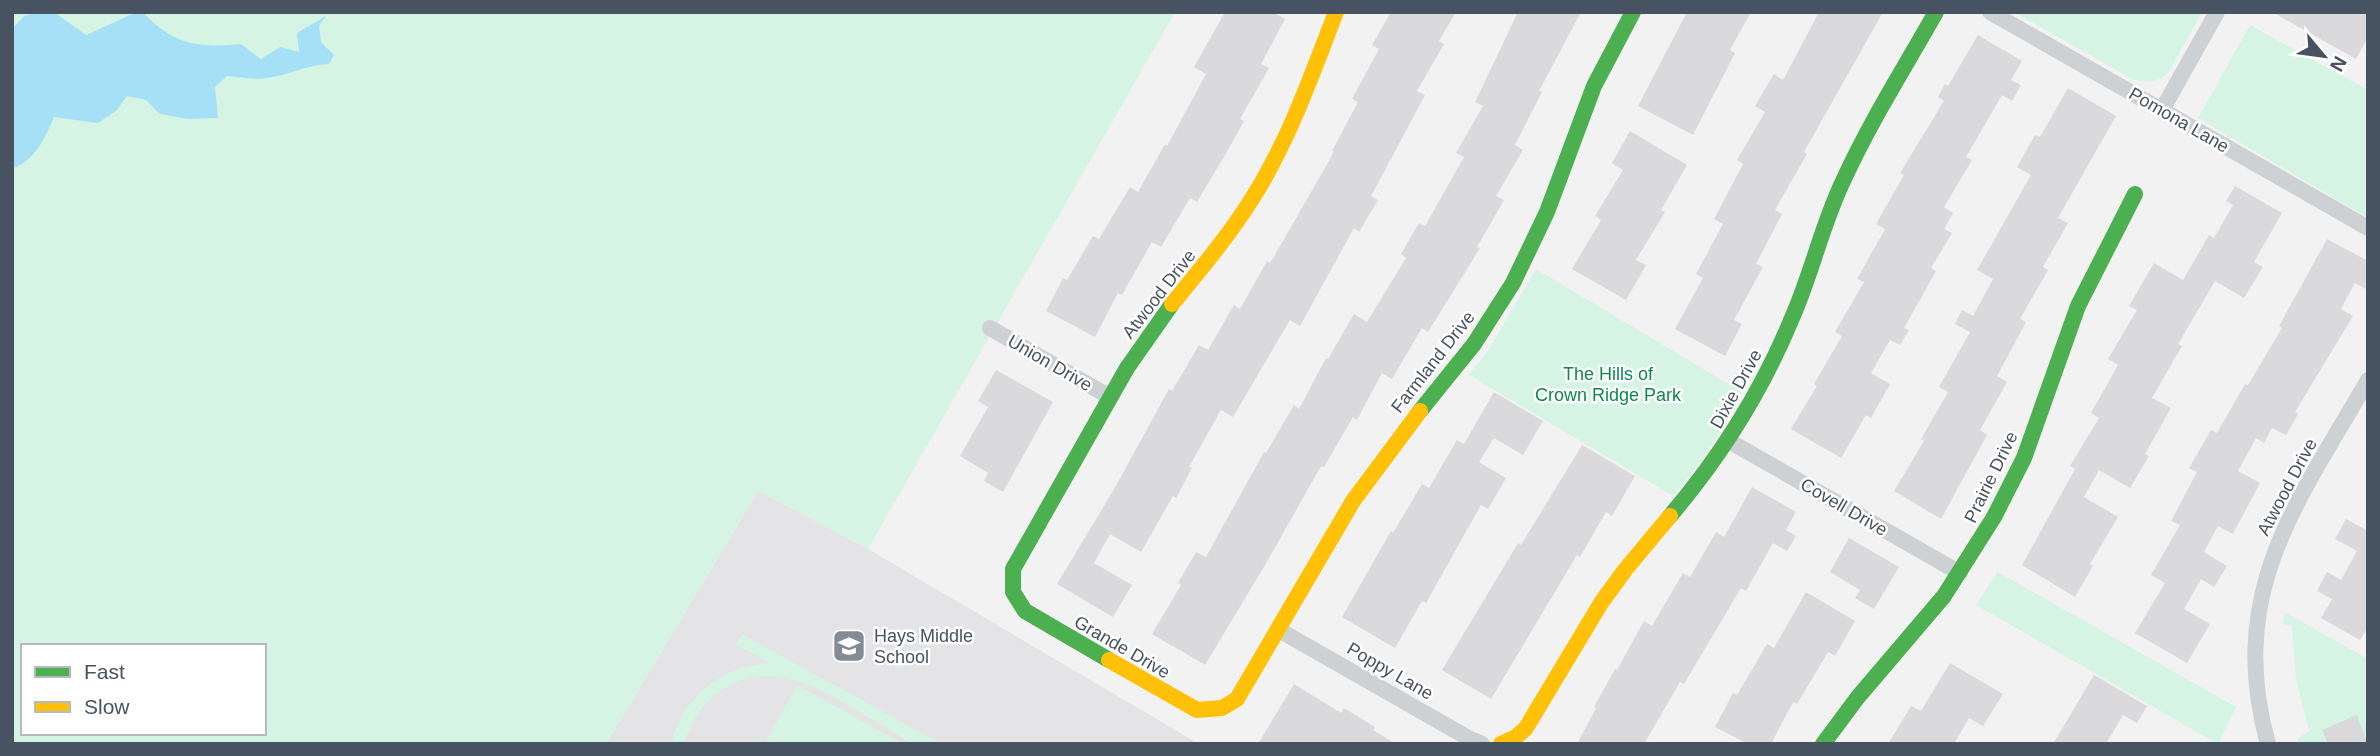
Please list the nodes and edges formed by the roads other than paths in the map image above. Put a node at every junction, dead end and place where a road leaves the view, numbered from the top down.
1 (1336, 12) edge
2 (1633, 12) edge
3 (1936, 12) edge
4 (1990, 12) edge
5 (2217, 12) edge
6 (2162, 110) junction
7 (2135, 194) dead end
8 (2368, 228) edge
9 (990, 328) dead end
10 (2368, 380) edge
11 (1110, 397) junction
12 (1729, 441) junction
13 (1960, 573) junction
14 (1014, 596) joint
15 (1279, 630) junction
16 (1221, 709) joint
17 (1503, 743) edge
18 (1482, 744) edge
19 (1823, 744) edge
20 (2268, 744) edge

1 - 11 street, Atwood Drive
2 - 15 street, Farmland Drive
3 - 12 street, Dixie Drive
4 - 6 street, Pomona Lane
5 - 6 street
6 - 8 street, Pomona Lane
7 - 13 street, Prairie Drive
9 - 11 street, Union Drive
10 - 20 street, Atwood Drive
11 - 14 street, Atwood Drive
12 - 13 street, Covell Drive
12 - 17 street, Dixie Drive
13 - 19 street, Prairie Drive
14 - 16 street, Grande Drive
15 - 16 street, Farmland Drive
15 - 18 street, Poppy Lane

